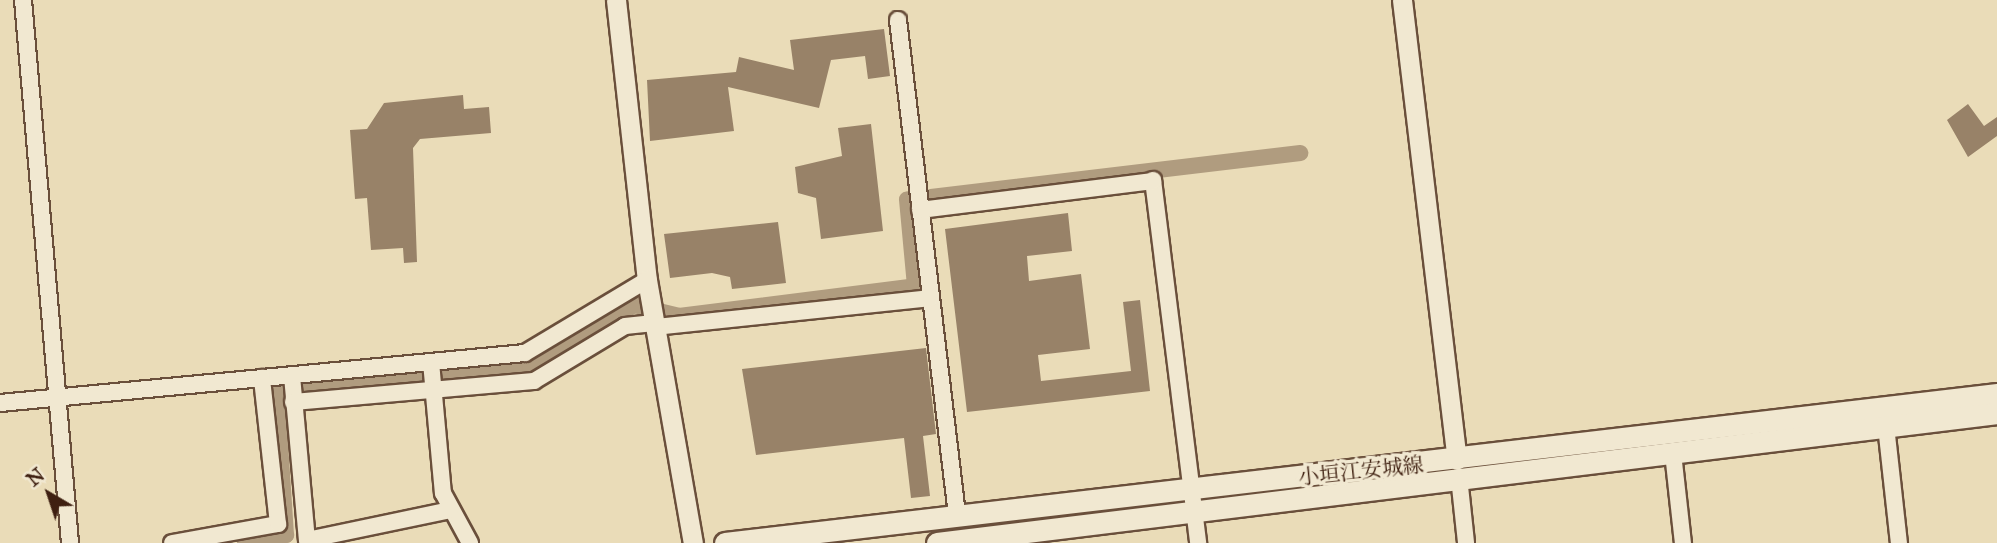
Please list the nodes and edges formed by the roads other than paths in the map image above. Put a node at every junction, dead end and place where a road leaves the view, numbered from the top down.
1 (23, 0) edge
2 (616, 0) edge
3 (1402, 0) edge
4 (898, 20) dead end
5 (920, 210) junction
6 (647, 281) junction
7 (930, 298) junction
8 (654, 324) junction
9 (431, 363) junction
10 (292, 376) dead end
11 (262, 378) junction
12 (433, 389) junction
13 (1997, 394) edge
14 (58, 399) junction
15 (293, 401) junction
16 (0, 403) edge
17 (1997, 413) edge
18 (1886, 426) junction
19 (1673, 453) junction
20 (1458, 468) junction
21 (1192, 490) junction
22 (450, 510) junction
23 (957, 514) junction
24 (1196, 516) junction
25 (305, 541) edge
26 (960, 542) edge
27 (70, 543) edge
28 (172, 543) edge
29 (470, 543) edge
30 (693, 543) edge
31 (725, 543) edge
32 (937, 543) edge
33 (1199, 543) edge
34 (1466, 543) edge
35 (1683, 543) edge
36 (1899, 543) edge

1 - 14 street
2 - 6 street
3 - 20 street
4 - 5 street
5 - 7 street
5 - 21 street
6 - 8 street
6 - 9 street
7 - 8 street
7 - 23 street
8 - 12 street
8 - 30 street
9 - 11 street
9 - 12 street
10 - 15 street
11 - 14 street
11 - 28 street
12 - 15 street
12 - 22 street
13 - 20 main road, 小垣江安城線
14 - 16 street
14 - 27 street
15 - 25 street
17 - 18 main road, 小垣江安城線
18 - 19 main road, 小垣江安城線
18 - 36 street
19 - 20 main road, 小垣江安城線
19 - 35 street
20 - 21 main road, 小垣江安城線
20 - 24 main road, 小垣江安城線
20 - 34 street
21 - 23 main road, 小垣江安城線
21 - 24 street
22 - 25 street
22 - 29 street
23 - 31 main road, 小垣江安城線
24 - 26 main road, 小垣江安城線
24 - 33 street
26 - 32 main road, 小垣江安城線

